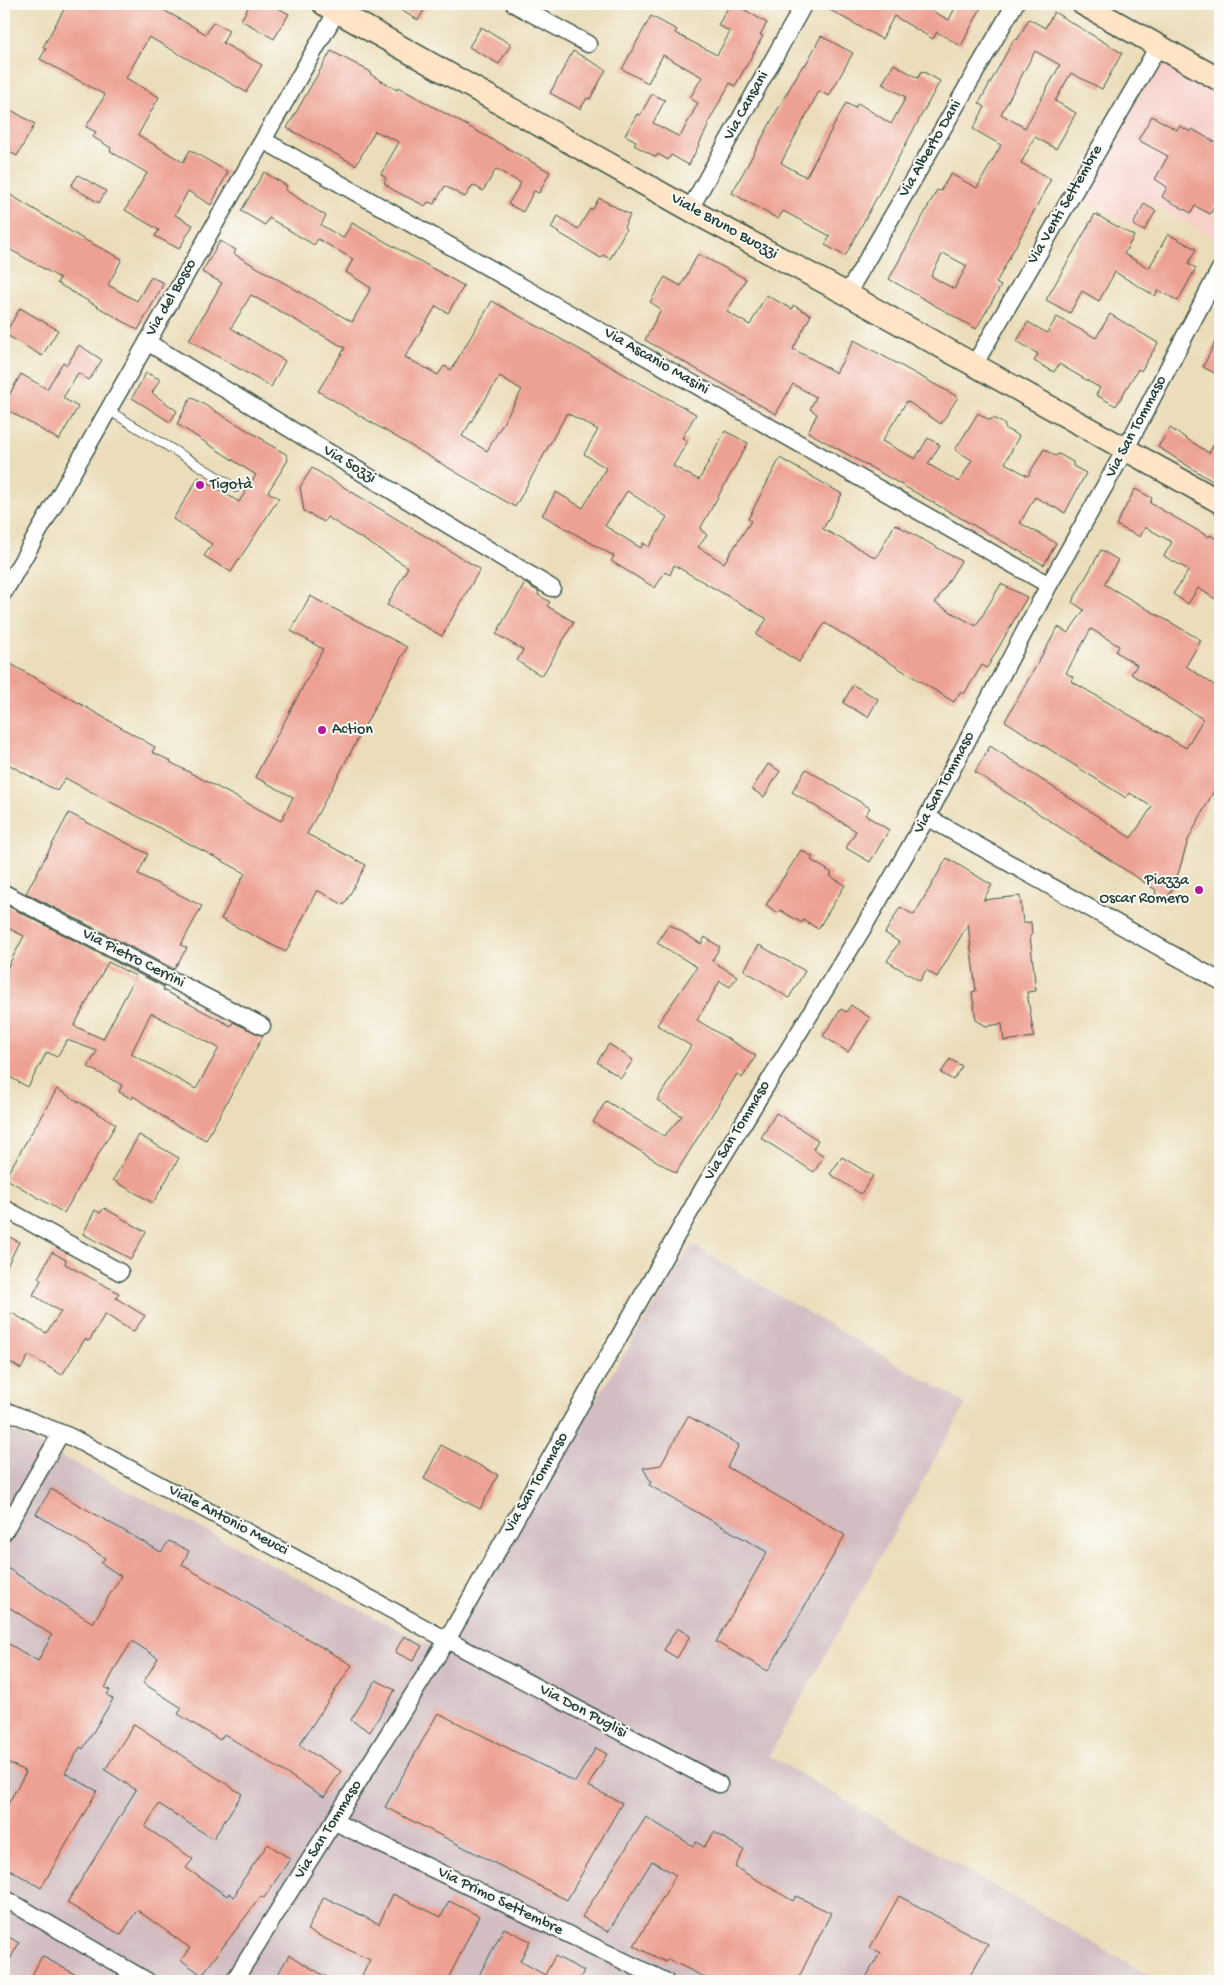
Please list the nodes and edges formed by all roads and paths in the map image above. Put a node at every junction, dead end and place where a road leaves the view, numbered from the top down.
1 (514, 4) edge
2 (804, 4) edge
3 (1015, 4) edge
4 (1083, 4) edge
5 (334, 6) edge
6 (588, 44) dead end
7 (1158, 45) junction
8 (1220, 80) edge
9 (263, 140) junction
10 (690, 209) junction
11 (1220, 269) edge
12 (847, 294) junction
13 (147, 342) junction
14 (974, 365) junction
15 (108, 410) junction
16 (1125, 450) junction
17 (236, 488) dead end
18 (1220, 502) edge
19 (1049, 585) junction
20 (552, 588) dead end
21 (4, 592) edge
22 (927, 818) junction
23 (4, 893) edge
24 (1220, 981) edge
25 (262, 1026) dead end
26 (4, 1208) edge
27 (120, 1272) dead end
28 (4, 1410) edge
29 (60, 1433) junction
30 (4, 1532) edge
31 (447, 1640) junction
32 (719, 1784) dead end
33 (334, 1822) junction
34 (4, 1898) edge
35 (147, 1981) edge
36 (234, 1981) edge
37 (665, 1981) edge

1 - 6 street
2 - 10 street, Via Cansani
3 - 12 street, Via Alberto Dani
4 - 7 main road
5 - 9 street, Via del Bosco
5 - 10 main road, Viale Bruno Buozzi
7 - 8 main road
7 - 14 street, Via Venti Settembre
9 - 13 street, Via del Bosco
9 - 19 street, Via Ascanio Masini
10 - 12 main road, Viale Bruno Buozzi
11 - 16 street, Via San Tommaso
12 - 14 main road, Viale Bruno Buozzi
13 - 15 street, Via del Bosco
13 - 20 street, Via Sozzi
14 - 16 main road, Viale Bruno Buozzi
15 - 17 lane
15 - 21 street, Via del Bosco
16 - 18 main road, Viale Bruno Buozzi
16 - 19 street, Via San Tommaso
19 - 22 street, Via San Tommaso
22 - 24 street
22 - 31 street, Via San Tommaso
23 - 25 street, Via Pietro Cerrini
26 - 27 street
28 - 29 street, Viale Antonio Meucci
29 - 30 street
29 - 31 street, Viale Antonio Meucci
31 - 32 street, Via Don Puglisi
31 - 33 street, Via San Tommaso
33 - 36 street, Via San Tommaso
33 - 37 street, Via Primo Settembre
34 - 35 street

